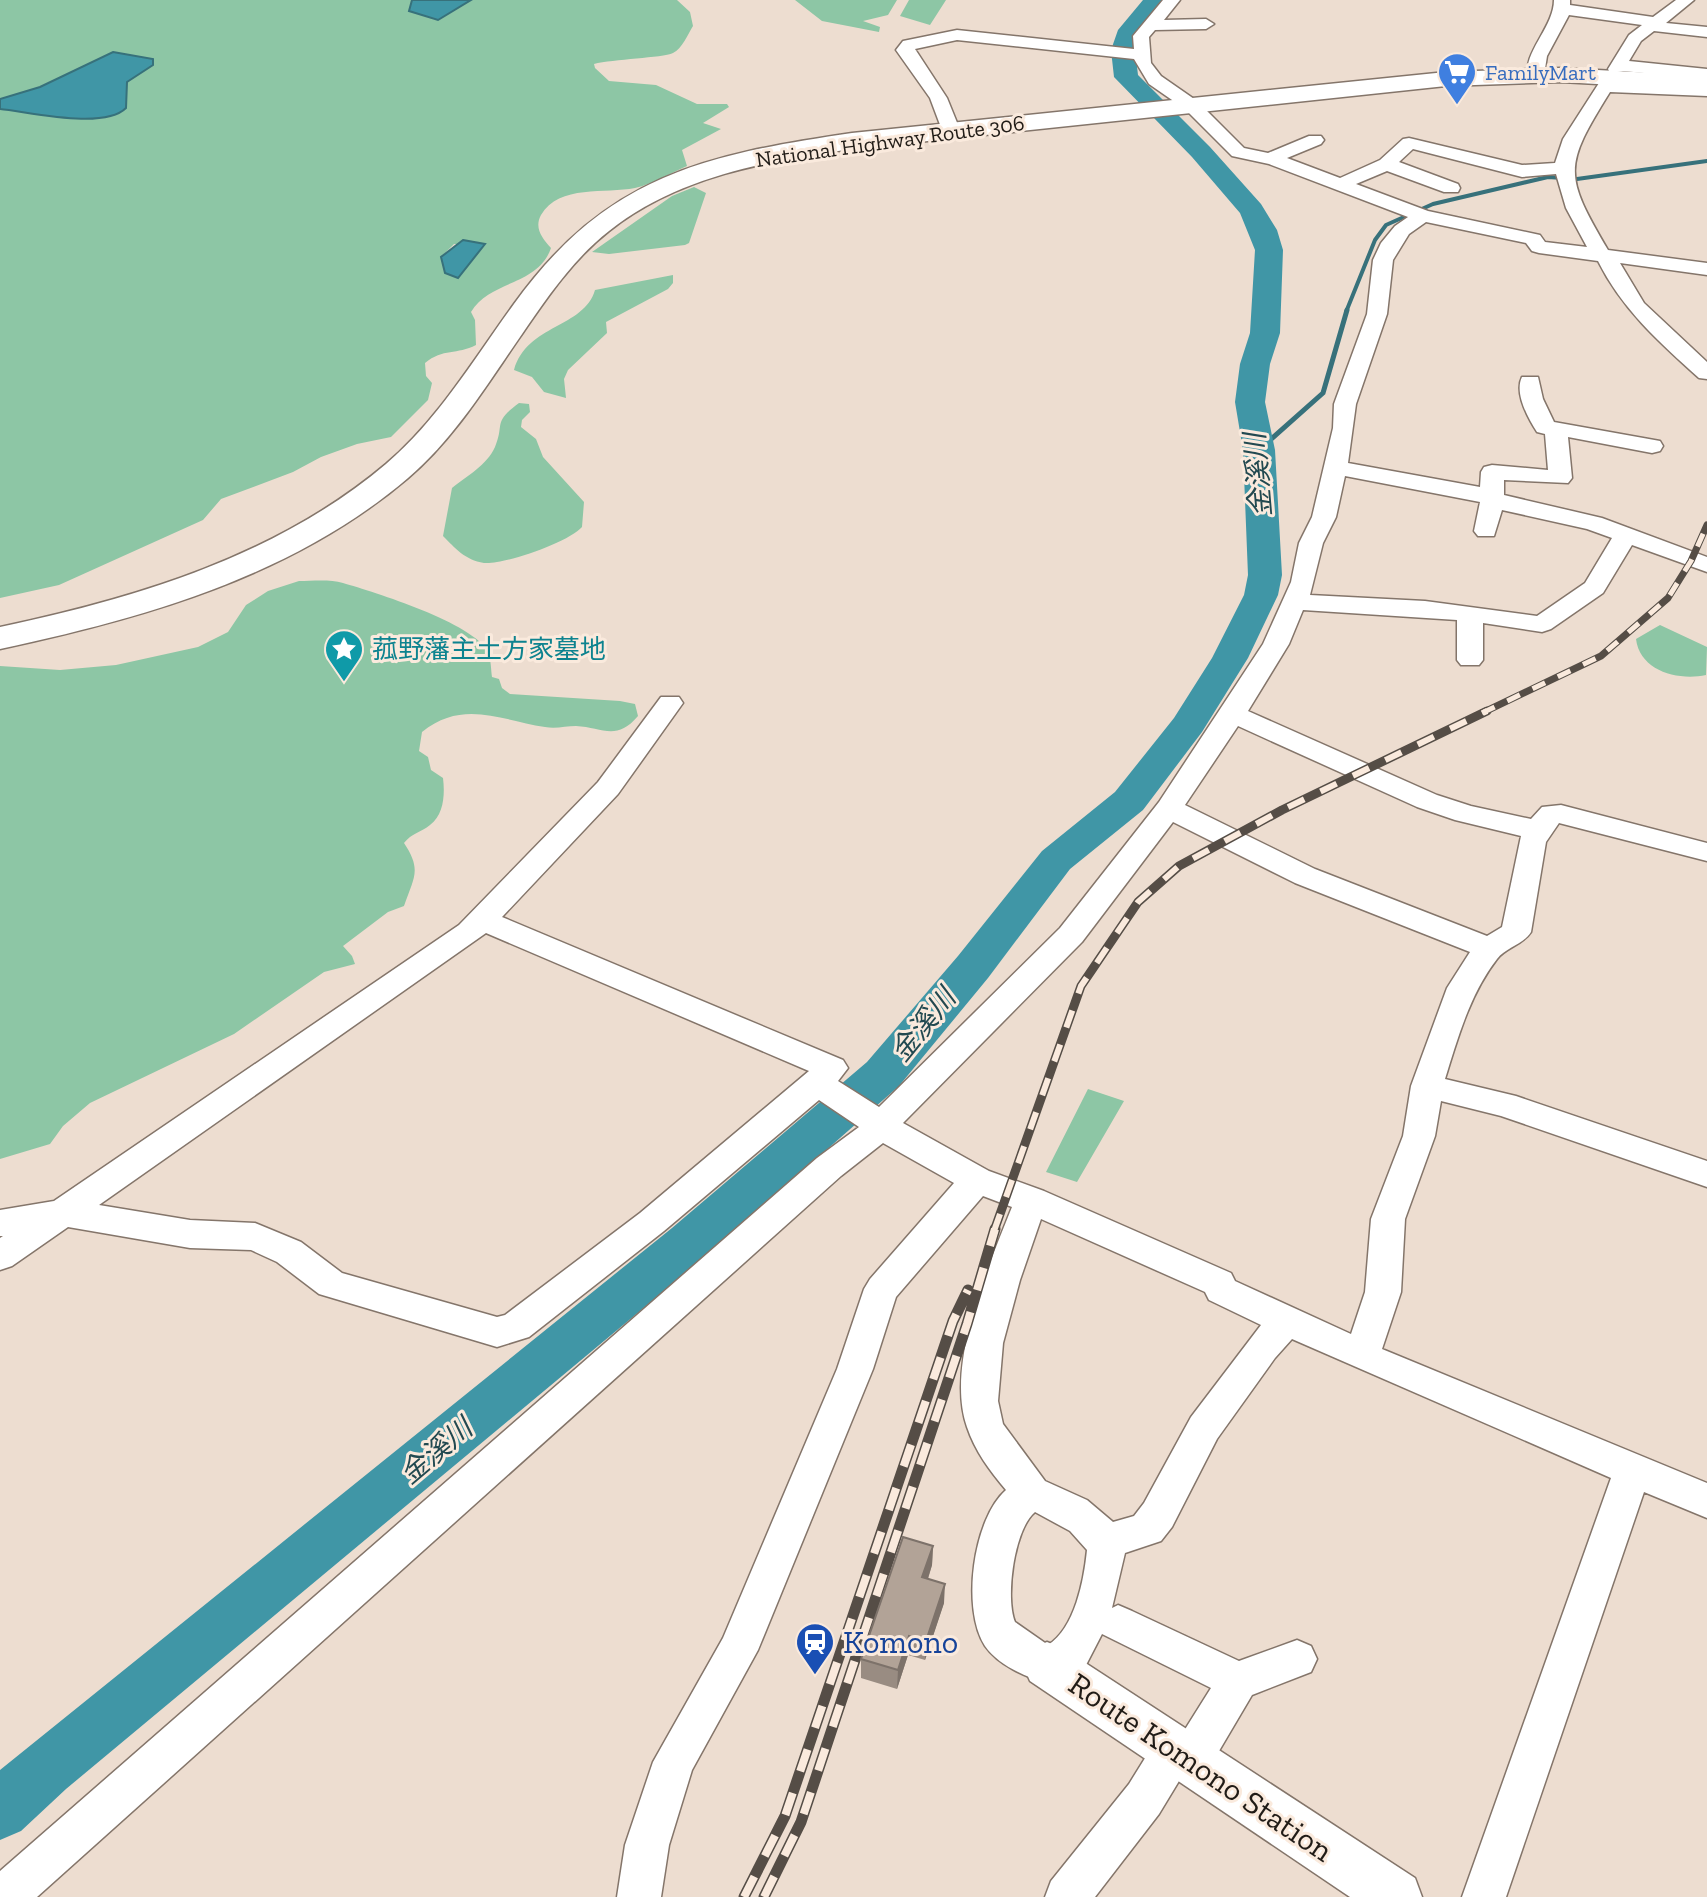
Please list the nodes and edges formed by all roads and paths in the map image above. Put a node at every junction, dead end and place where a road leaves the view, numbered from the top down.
1 (1172, 0) edge
2 (1563, 5) edge
3 (1679, 5) edge
4 (1707, 17) edge
5 (1206, 24) dead end
6 (1654, 24) junction
7 (1148, 25) junction
8 (1707, 32) edge
9 (1139, 54) junction
10 (1704, 56) dead end
11 (1620, 61) junction
12 (1707, 74) edge
13 (1535, 75) junction
14 (1707, 83) edge
15 (1707, 91) edge
16 (1183, 106) junction
17 (951, 130) junction
18 (1315, 140) dead end
19 (1270, 159) junction
20 (1386, 164) junction
21 (1566, 175) junction
22 (1340, 185) junction
23 (1451, 188) dead end
24 (1415, 213) junction
25 (1603, 255) junction
26 (1707, 269) edge
27 (1707, 373) edge
28 (1530, 382) dead end
29 (1556, 429) junction
30 (1652, 446) dead end
31 (1336, 468) junction
32 (1492, 498) junction
33 (1486, 531) dead end
34 (1625, 537) junction
35 (1707, 565) edge
36 (1293, 598) junction
37 (1470, 615) junction
38 (0, 638) edge
39 (1470, 660) dead end
40 (670, 703) dead end
41 (1233, 714) junction
42 (1169, 808) junction
43 (1537, 830) junction
44 (1707, 852) edge
45 (482, 921) junction
46 (1489, 948) junction
47 (820, 1086) junction
48 (1427, 1086) junction
49 (877, 1123) junction
50 (1707, 1174) edge
51 (977, 1180) junction
52 (1032, 1200) junction
53 (65, 1213) junction
54 (0, 1223) edge
55 (0, 1256) edge
56 (1287, 1321) junction
57 (1362, 1356) junction
58 (1632, 1471) junction
59 (1032, 1494) junction
60 (1707, 1501) edge
61 (1104, 1542) junction
62 (1118, 1624) dead end
63 (1297, 1659) dead end
64 (1047, 1665) junction
65 (1238, 1681) junction
66 (1183, 1753) junction
67 (4, 1897) edge
68 (639, 1897) edge
69 (1067, 1897) edge
70 (1396, 1897) edge
71 (1484, 1897) edge

1 - 7 street
2 - 6 street
2 - 13 street
3 - 4 street
3 - 6 street
5 - 7 street
6 - 8 street
6 - 11 street
7 - 9 street
9 - 16 street
9 - 17 street
10 - 11 street
11 - 12 street
13 - 14 highway, National Highway Route 306
13 - 16 highway, National Highway Route 306
15 - 21 street
16 - 17 highway, National Highway Route 306
16 - 19 street
17 - 38 highway, National Highway Route 306
18 - 19 street
19 - 22 street
20 - 21 street
20 - 22 street
20 - 23 street
21 - 25 street
22 - 24 street
24 - 25 street
24 - 31 street
25 - 26 street
25 - 27 street
28 - 29 street
29 - 30 street
29 - 32 street
31 - 32 street
31 - 36 street
32 - 33 street
32 - 34 street
34 - 35 street
34 - 37 street
36 - 37 street
36 - 41 street
37 - 39 street
40 - 45 street
41 - 42 street
41 - 43 street
42 - 46 street
42 - 49 street
43 - 44 street
43 - 46 street
45 - 47 street
45 - 53 street
46 - 48 street
47 - 49 street
47 - 53 street
48 - 50 street
48 - 57 street
49 - 51 street
49 - 67 street
51 - 52 street
51 - 68 street
52 - 56 street
52 - 59 street
53 - 54 street
53 - 55 street
56 - 57 street
56 - 61 street
57 - 58 street
58 - 60 street
58 - 71 street
59 - 61 street
59 - 64 street
61 - 64 street
62 - 65 street
63 - 65 street
64 - 66 main road, Route Komono Station
65 - 66 street
66 - 69 street
66 - 70 main road, Route Komono Station

